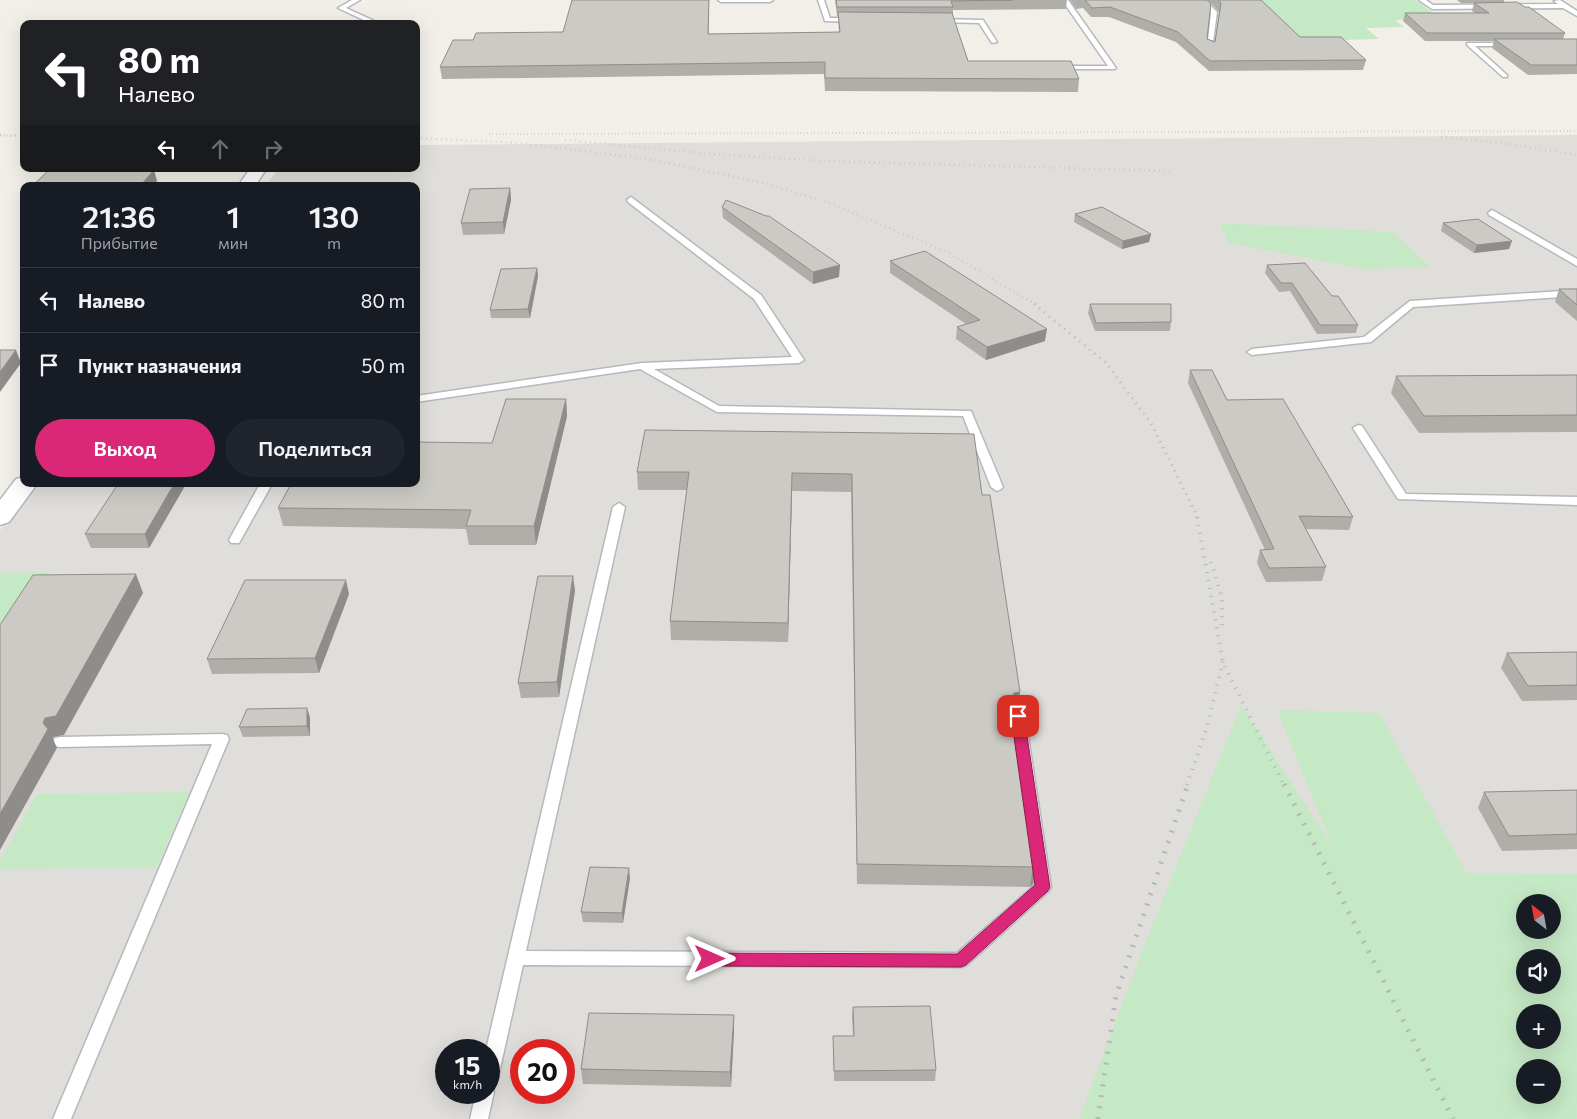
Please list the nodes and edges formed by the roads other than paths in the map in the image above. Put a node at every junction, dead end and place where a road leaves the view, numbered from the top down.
1 (357, 0) edge
2 (720, 0) edge
3 (770, 0) edge
4 (821, 0) edge
5 (1064, 0) edge
6 (1201, 0) edge
7 (1422, 0) edge
8 (1555, 0) edge
9 (1564, 6) junction
10 (1577, 14) edge
11 (369, 20) edge
12 (827, 20) junction
13 (865, 20) edge
14 (933, 21) edge
15 (822, 29) dead end
16 (994, 42) dead end
17 (1518, 44) edge
18 (1210, 49) edge
19 (1046, 68) edge
20 (1505, 76) dead end
21 (632, 200) dead end
22 (1492, 214) dead end
23 (1577, 263) edge
24 (1577, 293) edge
25 (1252, 352) dead end
26 (642, 366) junction
27 (420, 398) edge
28 (1358, 428) dead end
29 (23, 487) edge
30 (264, 487) edge
31 (997, 487) dead end
32 (1577, 501) edge
33 (620, 507) dead end
34 (0, 517) edge
35 (234, 540) dead end
36 (1018, 716) edge
37 (60, 742) dead end
38 (516, 958) junction
39 (498, 1039) edge
40 (483, 1104) edge
41 (62, 1119) edge
42 (479, 1119) edge

1 - 11 lane
2 - 3 lane
4 - 12 lane
5 - 19 lane
6 - 18 lane
7 - 9 lane
8 - 9 lane
9 - 10 lane
12 - 13 lane
12 - 15 lane
14 - 16 lane
17 - 20 lane
21 - 26 lane
22 - 23 lane
24 - 25 lane
26 - 27 lane
26 - 31 lane
28 - 32 lane
29 - 34 street
30 - 35 lane
33 - 38 lane
36 - 38 lane
37 - 41 lane
38 - 39 lane
40 - 42 lane

